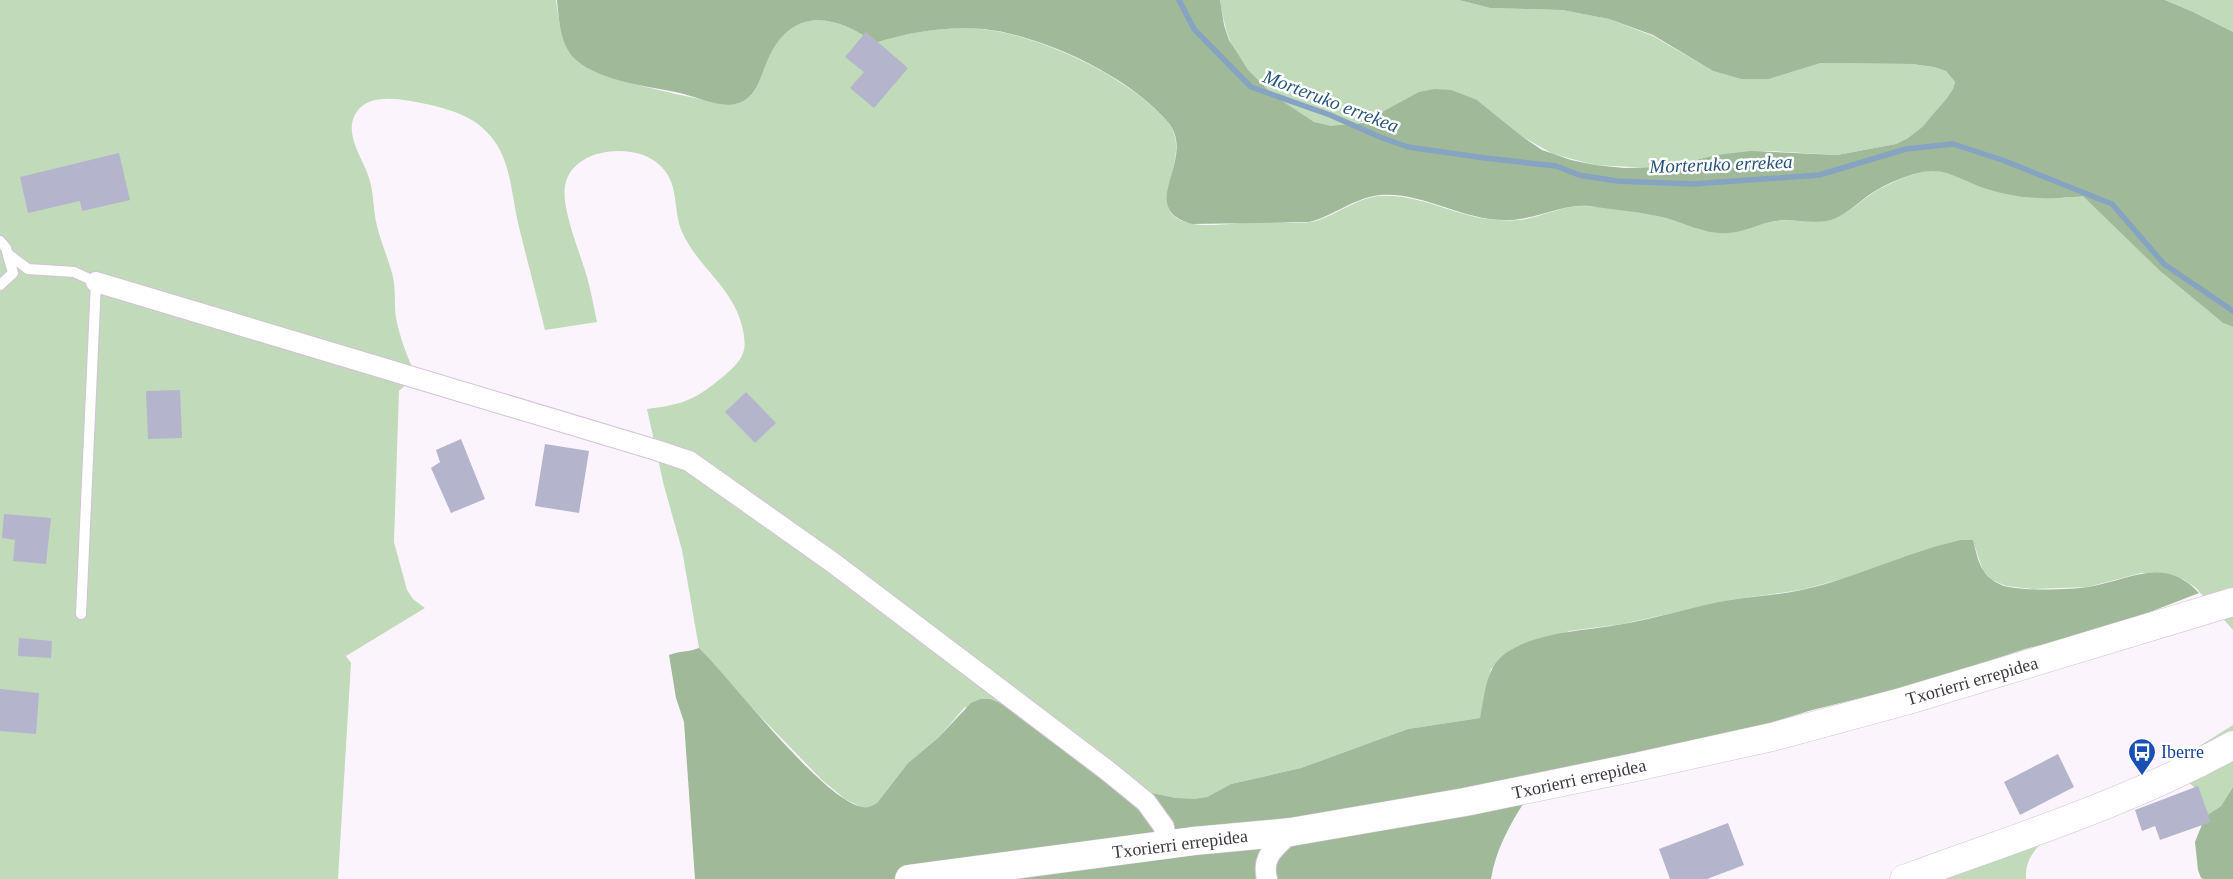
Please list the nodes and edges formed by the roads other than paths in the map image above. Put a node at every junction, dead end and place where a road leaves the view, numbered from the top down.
1 (0, 242) edge
2 (8, 254) junction
3 (96, 282) junction
4 (0, 284) edge
5 (2226, 607) edge
6 (81, 614) dead end
7 (2233, 745) edge
8 (1291, 832) junction
9 (1166, 845) junction
10 (909, 879) edge
11 (1267, 879) edge
12 (1904, 879) edge

1 - 2 lane
2 - 3 lane
2 - 4 lane
3 - 6 lane
3 - 9 street
5 - 8 street, Txorierri errepidea
7 - 12 street
8 - 9 street, Txorierri errepidea
8 - 11 street
9 - 10 street, Txorierri errepidea

